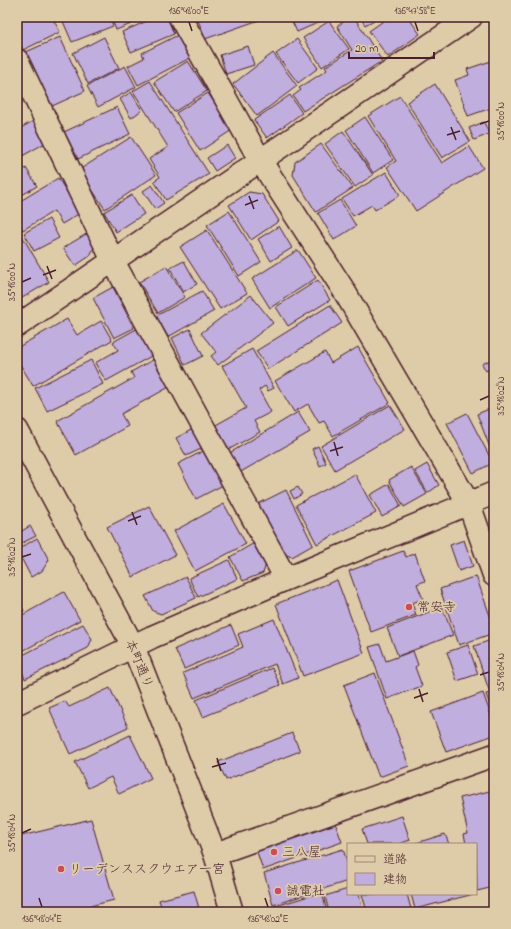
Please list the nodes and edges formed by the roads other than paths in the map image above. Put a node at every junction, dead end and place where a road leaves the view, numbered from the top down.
1 (180, 17) edge
2 (470, 17) edge
3 (17, 60) edge
4 (260, 160) junction
5 (113, 261) junction
6 (17, 326) edge
7 (17, 430) edge
8 (494, 493) edge
9 (469, 504) junction
10 (494, 575) edge
11 (286, 579) junction
12 (133, 646) junction
13 (17, 703) edge
14 (494, 755) edge
15 (215, 854) junction
16 (232, 912) edge

1 - 4 street
2 - 4 street
3 - 5 street
4 - 5 street
4 - 9 street
5 - 6 street
5 - 11 street
7 - 12 street, 本町通り
8 - 9 street
9 - 10 street
9 - 11 street
11 - 12 street
12 - 13 street
12 - 15 street, 本町通り
14 - 15 street
15 - 16 street, 本町通り

